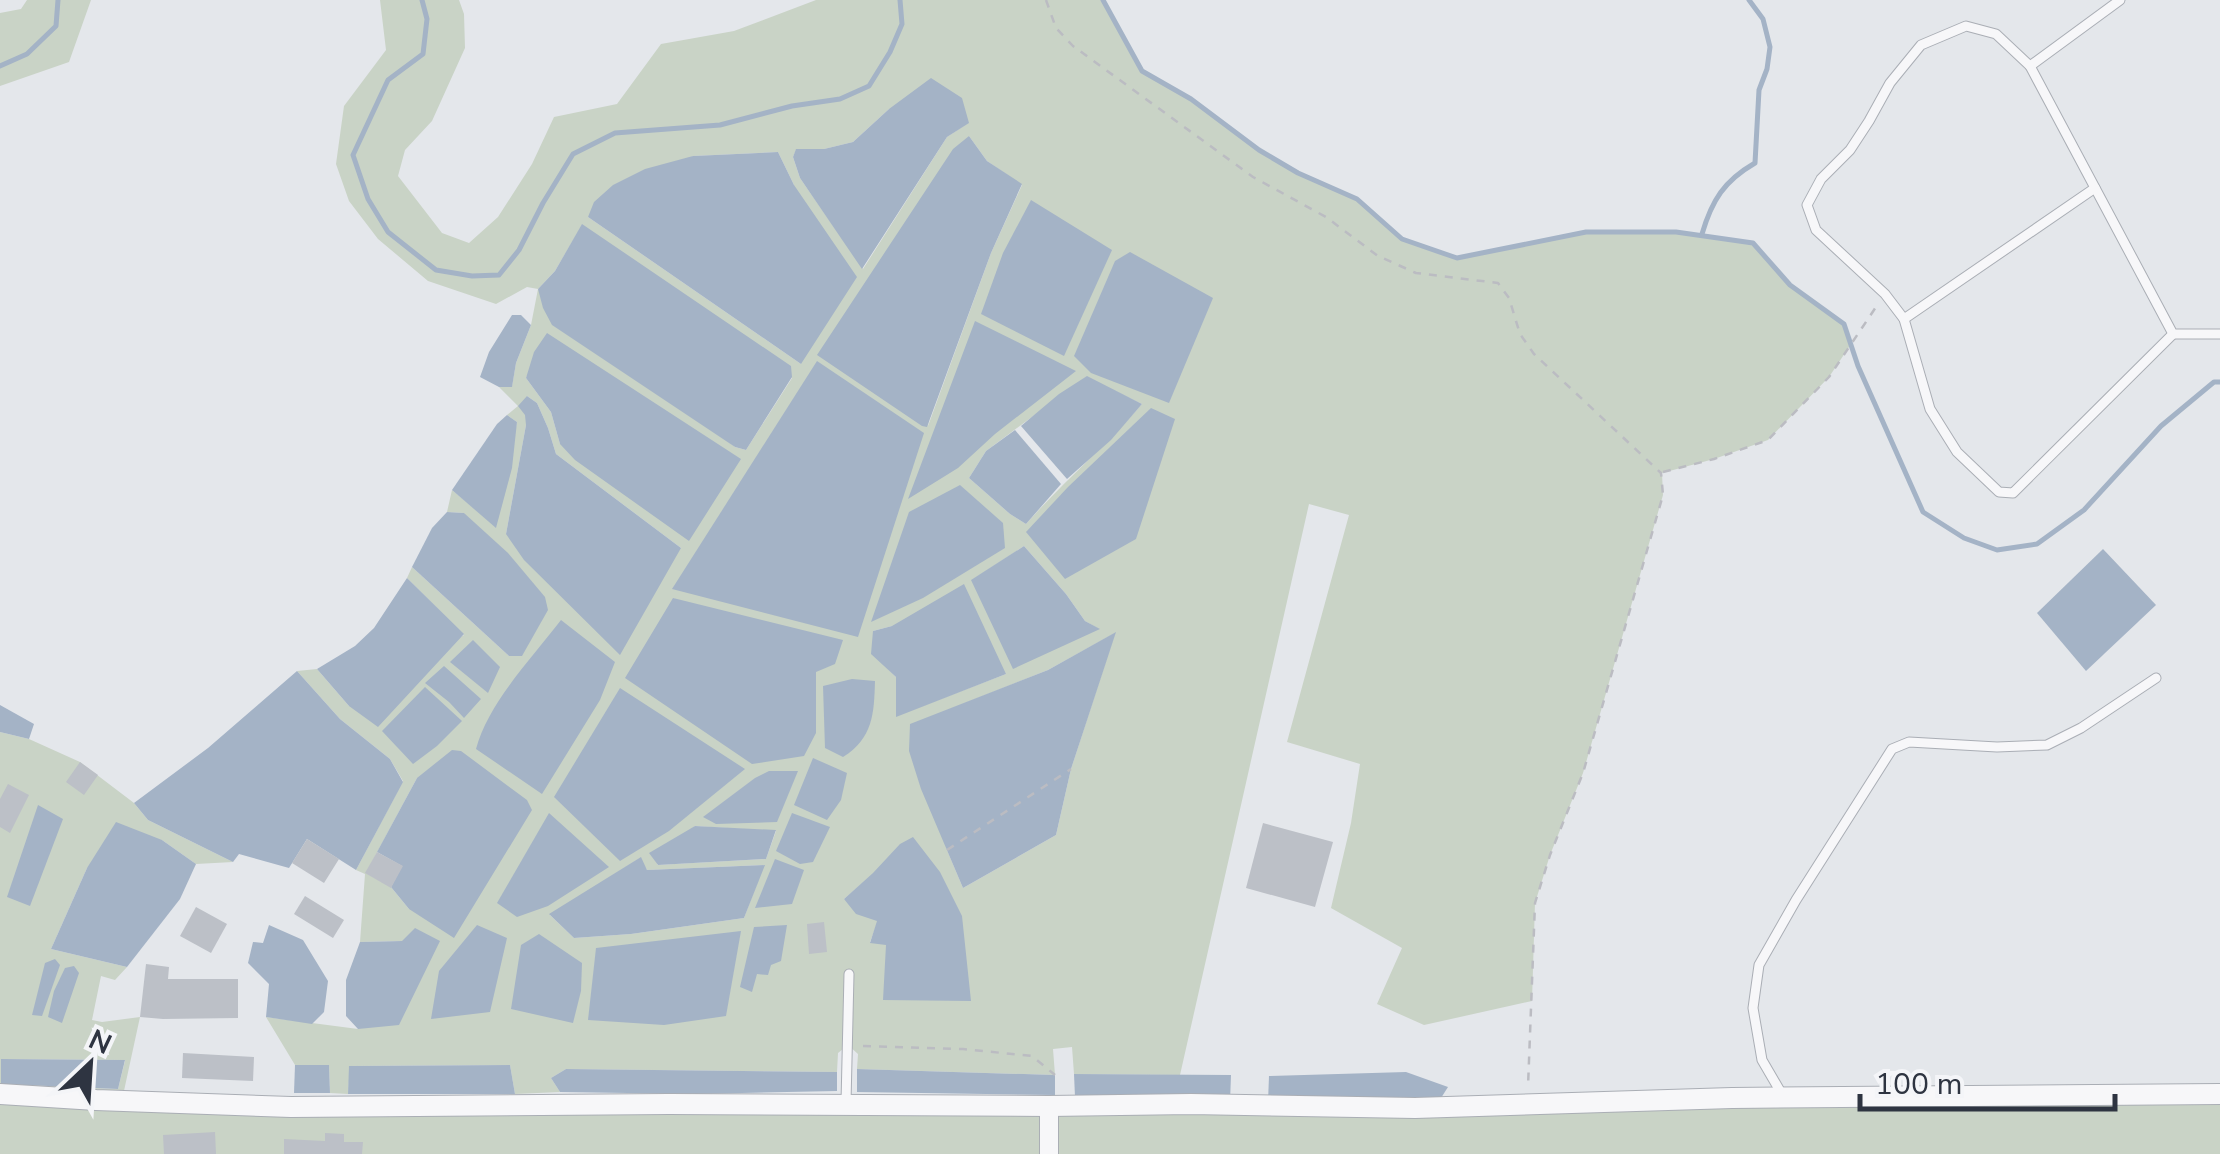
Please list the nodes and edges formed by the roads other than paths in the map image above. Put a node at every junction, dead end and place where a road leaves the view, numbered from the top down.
1 (2120, 0) edge
2 (2030, 66) junction
3 (2095, 188) junction
4 (1904, 319) junction
5 (2172, 334) junction
6 (2220, 334) edge
7 (2156, 678) dead end
8 (849, 974) dead end
9 (0, 1094) edge
10 (2220, 1094) edge
11 (1784, 1098) junction
12 (846, 1106) junction
13 (1049, 1106) junction
14 (1049, 1154) edge

1 - 2 lane
2 - 3 lane
2 - 4 lane
3 - 4 lane
3 - 5 lane
4 - 5 lane
5 - 6 lane
7 - 11 lane
8 - 12 lane
9 - 12 street
10 - 11 street
11 - 13 street
12 - 13 street
13 - 14 street

